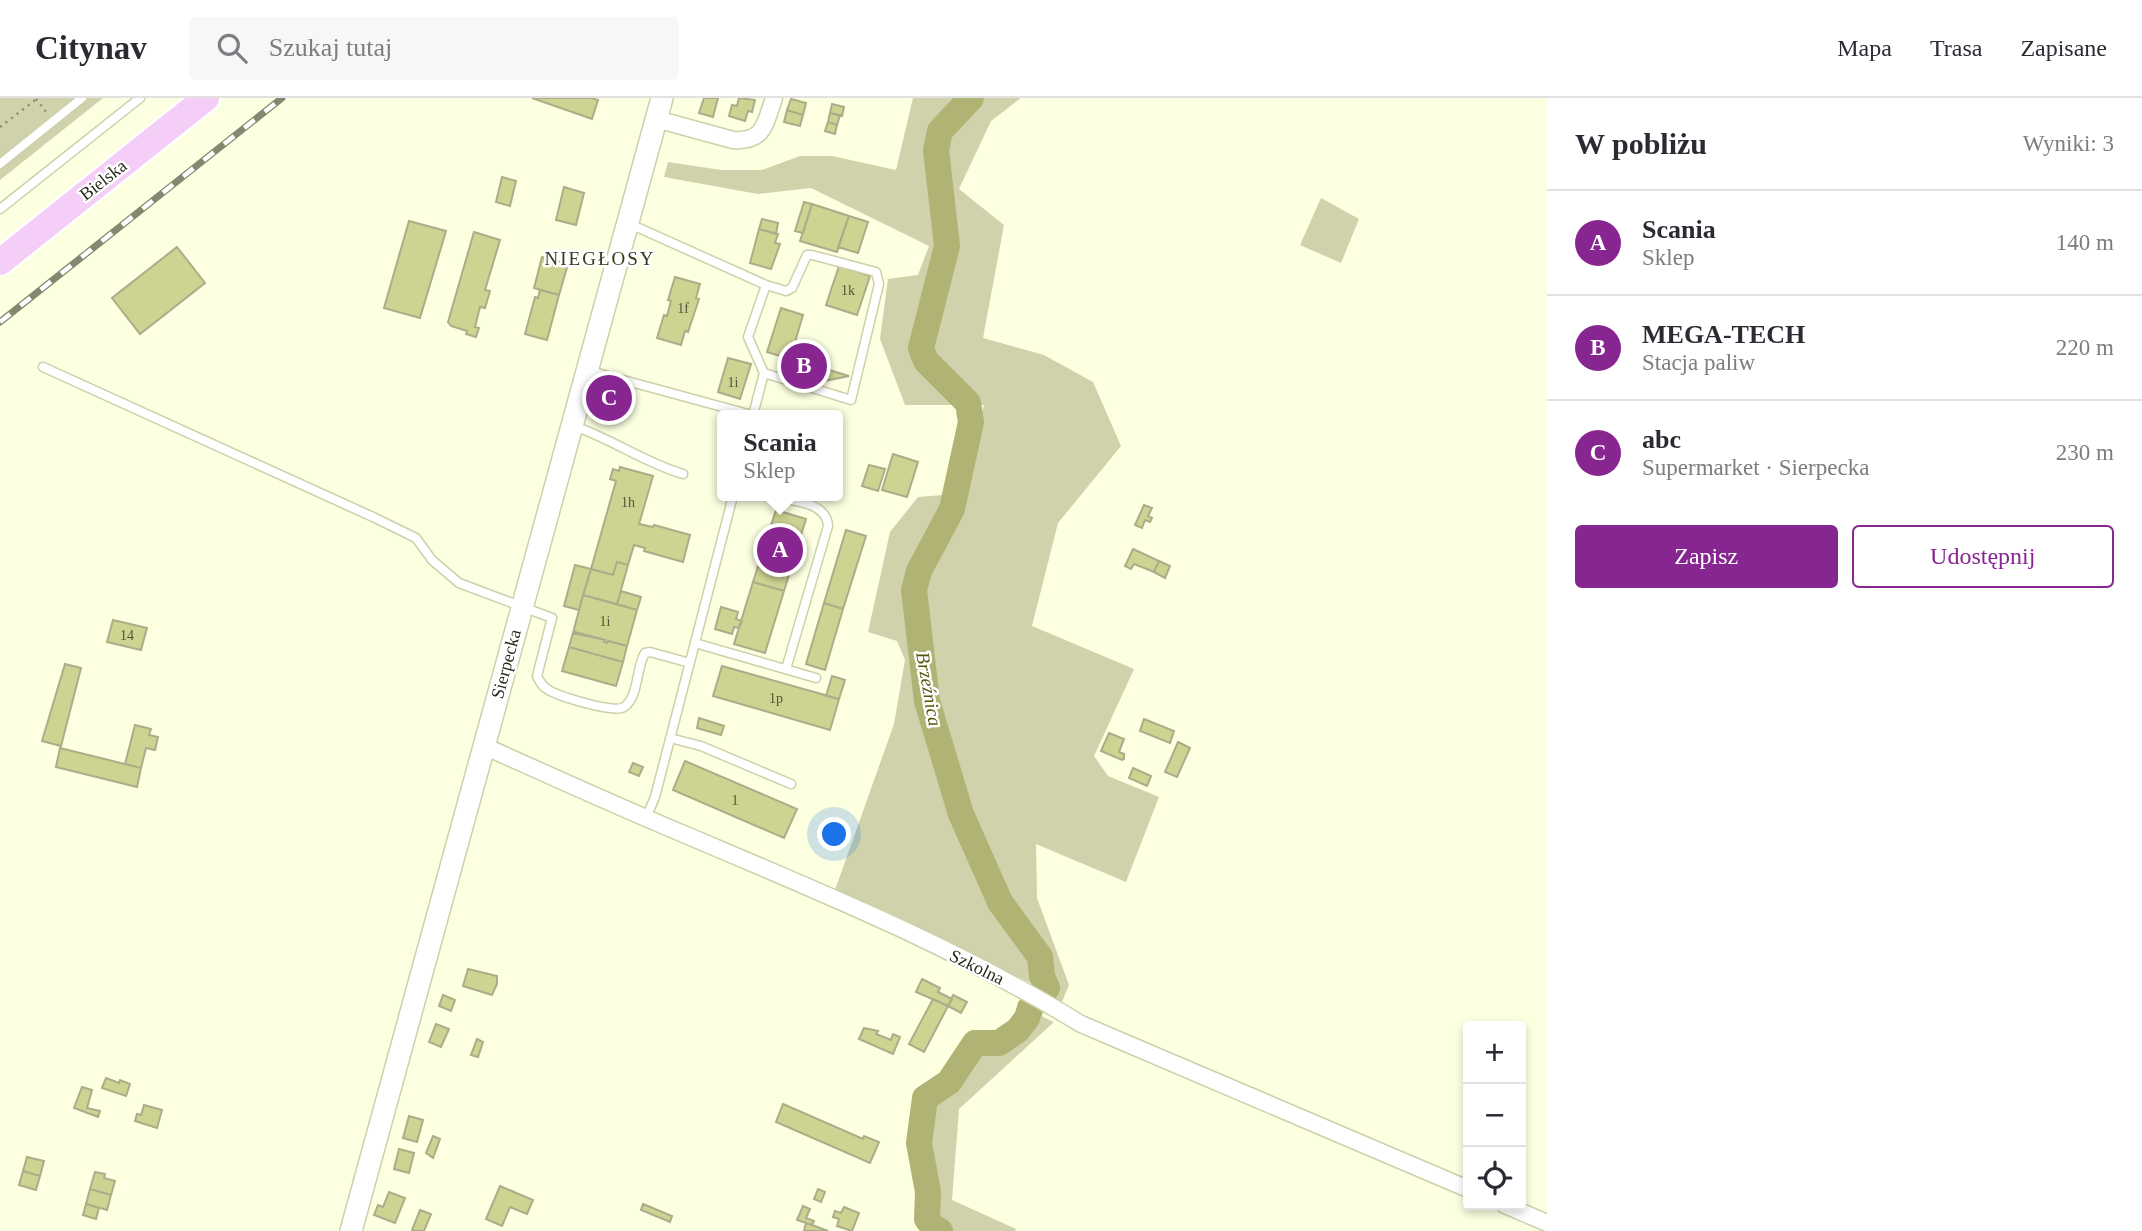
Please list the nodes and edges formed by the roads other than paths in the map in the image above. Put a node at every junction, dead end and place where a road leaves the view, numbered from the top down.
1 (82, 98) edge
2 (141, 98) edge
3 (206, 98) edge
4 (662, 98) edge
5 (774, 98) edge
6 (656, 119) junction
7 (0, 164) edge
8 (0, 209) edge
9 (627, 222) junction
10 (0, 262) edge
11 (766, 285) junction
12 (43, 368) dead end
13 (587, 370) junction
14 (765, 373) junction
15 (734, 410) edge
16 (754, 410) edge
17 (572, 425) junction
18 (683, 474) dead end
19 (732, 501) edge
20 (792, 501) edge
21 (522, 608) junction
22 (695, 643) junction
23 (690, 663) junction
24 (786, 669) junction
25 (816, 678) dead end
26 (670, 738) junction
27 (484, 746) junction
28 (791, 784) dead end
29 (646, 818) junction
30 (1463, 1187) edge
31 (1517, 1210) edge
32 (1547, 1223) edge
33 (351, 1231) edge

1 - 7 lane
2 - 8 lane
3 - 10 main road, Bielska
4 - 6 street, Sierpecka
5 - 6 street
6 - 9 street, Sierpecka
9 - 11 lane
9 - 13 street, Sierpecka
11 - 14 lane
11 - 14 lane
12 - 21 lane
13 - 15 lane
13 - 17 street, Sierpecka
14 - 16 lane
17 - 18 lane
17 - 21 street, Sierpecka
19 - 22 lane
20 - 24 lane
21 - 23 lane
21 - 27 street, Sierpecka
22 - 23 lane
22 - 24 lane
23 - 26 lane
24 - 25 lane
26 - 28 lane
26 - 29 lane
27 - 29 street, Szkolna
27 - 33 street, Sierpecka
29 - 30 street, Szkolna
31 - 32 street

